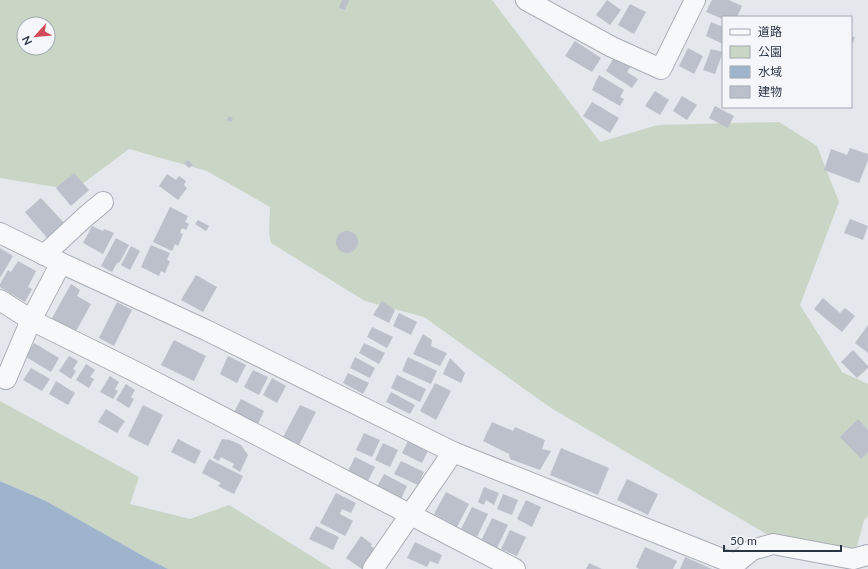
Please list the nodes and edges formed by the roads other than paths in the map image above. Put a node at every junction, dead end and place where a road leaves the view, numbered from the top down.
1 (526, 0) edge
2 (695, 0) edge
3 (103, 202) dead end
4 (0, 234) edge
5 (52, 259) junction
6 (0, 300) edge
7 (31, 320) junction
8 (6, 380) dead end
9 (453, 452) junction
10 (410, 514) junction
11 (868, 555) edge
12 (739, 567) edge
13 (373, 569) edge
14 (516, 569) edge

1 - 2 street
3 - 5 street
4 - 5 street
5 - 7 street
5 - 9 street
6 - 7 street
7 - 8 street
7 - 10 street
9 - 10 street
9 - 12 street
10 - 13 street
10 - 14 street
11 - 12 street

